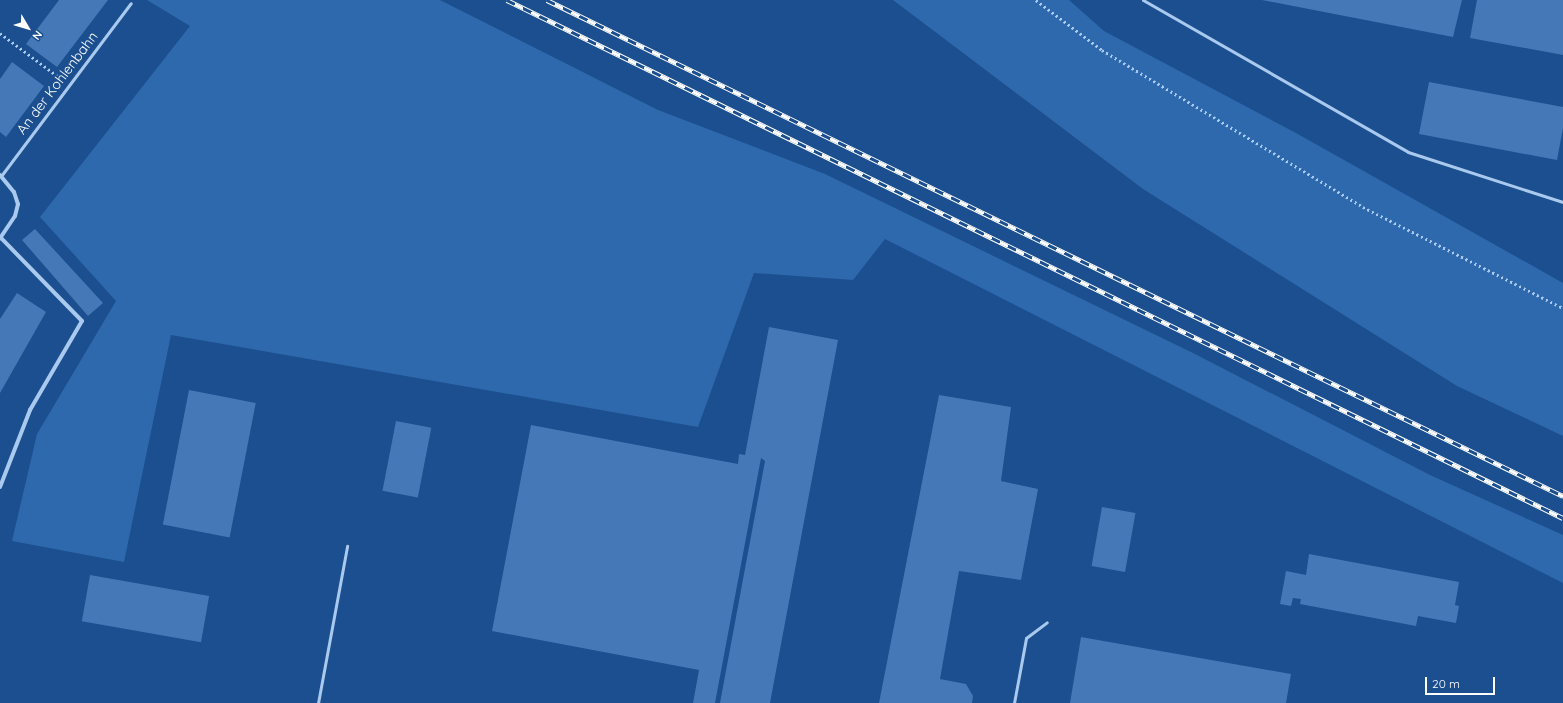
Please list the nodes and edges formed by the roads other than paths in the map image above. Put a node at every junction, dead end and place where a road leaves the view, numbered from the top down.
1 (1142, 0) edge
2 (131, 3) dead end
3 (0, 175) edge
4 (1563, 202) edge
5 (0, 238) edge
6 (0, 487) edge
7 (347, 546) dead end
8 (1047, 622) dead end
9 (318, 703) edge
10 (1014, 703) edge

1 - 4 lane
2 - 3 lane, An der Kohlenbahn
3 - 5 street, An der Kohlenbahn
5 - 6 street, An der Kohlenbahn
7 - 9 lane
8 - 10 lane

